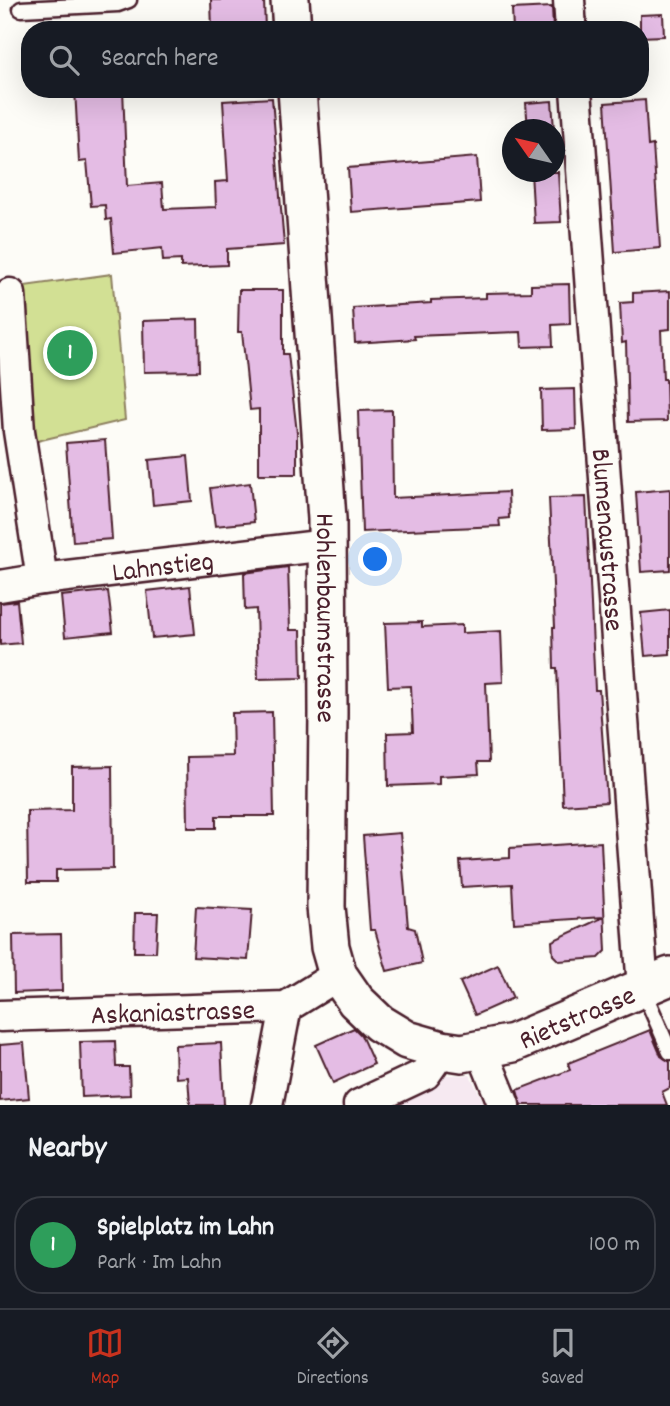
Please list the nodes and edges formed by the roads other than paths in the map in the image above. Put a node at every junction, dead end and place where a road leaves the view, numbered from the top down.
1 (129, 0) edge
2 (290, 0) edge
3 (569, 0) edge
4 (21, 9) dead end
5 (291, 21) edge
6 (570, 21) edge
7 (298, 98) edge
8 (577, 98) edge
9 (10, 294) dead end
10 (327, 545) junction
11 (42, 579) junction
12 (0, 586) edge
13 (338, 975) junction
14 (656, 982) edge
15 (286, 1007) junction
16 (0, 1016) edge
17 (442, 1051) junction
18 (482, 1051) junction
19 (670, 1052) edge
20 (267, 1105) edge
21 (359, 1105) edge
22 (504, 1105) edge

1 - 4 lane
2 - 5 street
3 - 6 street
7 - 10 street, Hohlenbaumstrasse
8 - 14 street, Blumenaustrasse
9 - 11 street
10 - 11 street, Lahnstieg
10 - 13 street, Hohlenbaumstrasse
11 - 12 street, Lahnstieg
13 - 15 street, Askaniastrasse
13 - 17 street, Hohlenbaumstrasse
14 - 18 street, Rietstrasse
14 - 19 lane
15 - 16 street, Askaniastrasse
15 - 20 street
17 - 18 street, Hohlenbaumstrasse
17 - 21 street
18 - 22 street

